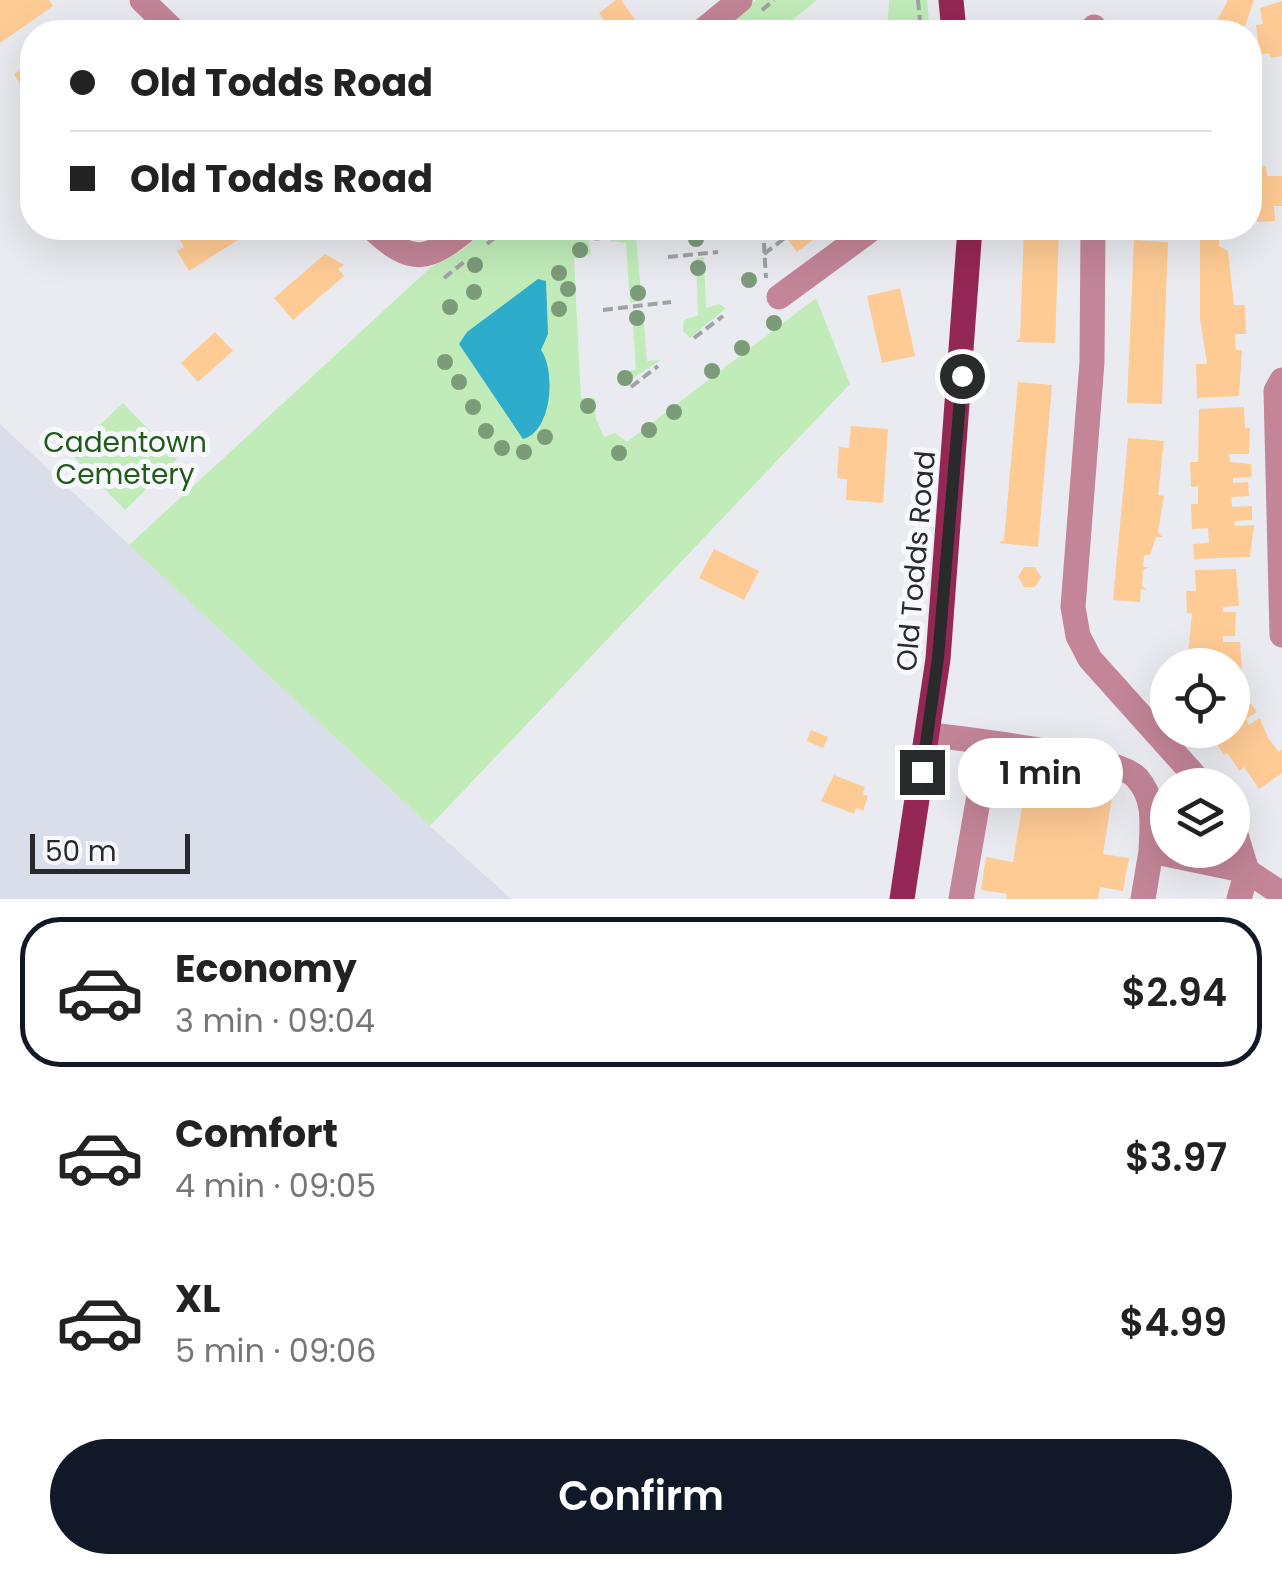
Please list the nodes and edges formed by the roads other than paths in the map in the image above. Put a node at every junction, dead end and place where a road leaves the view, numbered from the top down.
1 (142, 0) edge
2 (740, 0) edge
3 (163, 20) edge
4 (716, 20) edge
5 (386, 240) edge
6 (454, 240) edge
7 (857, 240) edge
8 (969, 240) edge
9 (1093, 240) edge
10 (779, 297) dead end
11 (1282, 380) edge
12 (1280, 523) edge
13 (1282, 636) edge
14 (928, 734) junction
15 (988, 744) junction
16 (1188, 768) edge
17 (1150, 801) edge
18 (1150, 857) edge
19 (1233, 868) edge
20 (1247, 868) edge
21 (1248, 871) junction
22 (1282, 894) edge
23 (902, 899) edge
24 (960, 899) edge
25 (1143, 899) edge
26 (1239, 899) edge

1 - 3 street
2 - 4 street
5 - 6 street
7 - 10 street
8 - 14 main road, Old Todds Road
9 - 16 street
11 - 12 street
12 - 13 street
14 - 15 street
14 - 23 main road, Old Todds Road
15 - 17 street
15 - 24 street
18 - 25 street
19 - 21 street
20 - 21 street
21 - 22 street
21 - 26 street

